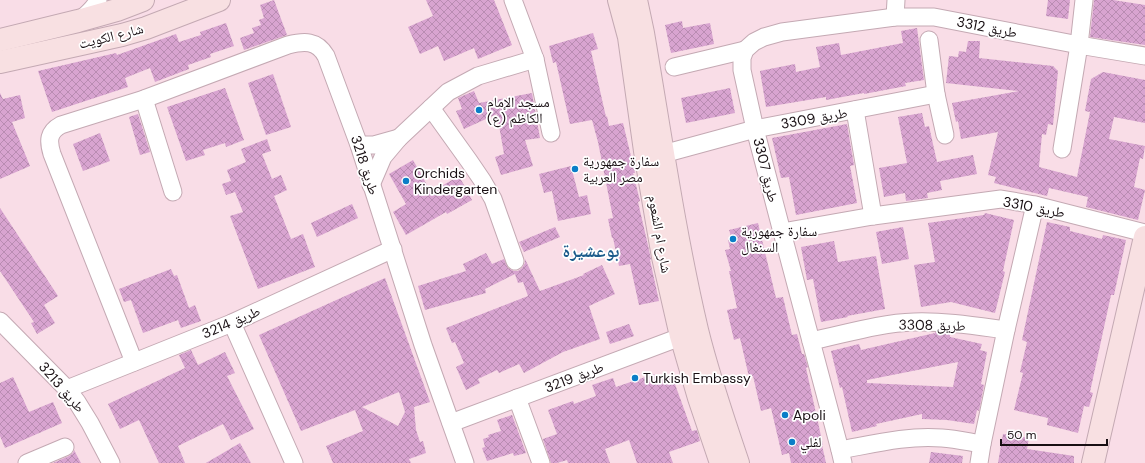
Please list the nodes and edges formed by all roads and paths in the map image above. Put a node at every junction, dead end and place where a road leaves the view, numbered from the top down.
1 (98, 0) edge
2 (142, 0) edge
3 (219, 0) edge
4 (513, 0) edge
5 (619, 0) edge
6 (636, 0) edge
7 (896, 0) edge
8 (1084, 0) edge
9 (895, 17) junction
10 (78, 21) junction
11 (0, 40) edge
12 (929, 40) dead end
13 (1078, 44) junction
14 (745, 50) junction
15 (1145, 56) edge
16 (535, 59) junction
17 (0, 62) edge
18 (674, 67) dead end
19 (936, 94) junction
20 (144, 99) junction
21 (430, 108) junction
22 (855, 110) junction
23 (755, 129) junction
24 (551, 133) dead end
25 (945, 135) dead end
26 (399, 138) junction
27 (359, 145) junction
28 (1062, 149) dead end
29 (655, 156) junction
30 (371, 185) junction
31 (173, 192) dead end
32 (1035, 205) junction
33 (873, 216) junction
34 (782, 232) junction
35 (1145, 233) edge
36 (1145, 237) edge
37 (393, 249) junction
38 (515, 261) dead end
39 (0, 321) edge
40 (232, 323) junction
41 (1006, 330) junction
42 (689, 334) junction
43 (811, 341) junction
44 (134, 362) junction
45 (67, 389) junction
46 (517, 398) junction
47 (451, 423) junction
48 (982, 444) junction
49 (65, 447) dead end
50 (842, 457) edge
51 (27, 463) edge
52 (111, 463) edge
53 (294, 463) edge
54 (465, 463) edge
55 (541, 463) edge
56 (721, 463) edge
57 (738, 463) edge
58 (979, 463) edge
59 (1093, 463) edge

1 - 10 street
2 - 10 street, شارع الكويت
3 - 17 street, شارع الكويت
4 - 16 street
5 - 29 street, شارع ام الشعوم
6 - 29 street, شارع ام الشعوم
7 - 9 street
8 - 13 street
9 - 13 street, طريق 3312
9 - 14 street
10 - 11 street, شارع الكويت
12 - 19 street
13 - 15 street, طريق 3312
13 - 28 street
14 - 18 street
14 - 23 street, طريق 3307
16 - 21 street
16 - 24 street
19 - 22 street, طريق 3309
19 - 25 street
20 - 27 street, طريق 3218
20 - 31 street
20 - 44 street, طريق 3218
21 - 26 street
21 - 38 street
22 - 23 street, طريق 3309
22 - 33 street
23 - 29 street, طريق 3309
23 - 34 street, طريق 3307
26 - 27 street
26 - 30 street
27 - 30 street, طريق 3218
29 - 42 street, شارع ام الشعوم
30 - 37 street, طريق 3218
32 - 33 street, طريق 3310
32 - 35 street, طريق 3310
32 - 41 street
33 - 34 street, طريق 3310
34 - 43 street, طريق 3307
36 - 59 street
37 - 40 street, طريق 3214
37 - 47 street, طريق 3218
39 - 45 street, طريق 3213
40 - 44 street, طريق 3214
40 - 53 street
41 - 43 street, طريق 3308
41 - 48 street
42 - 46 street, طريق 3219
42 - 56 street, شارع ام الشعوم
42 - 57 street, شارع ام الشعوم
43 - 50 street, طريق 3307
44 - 45 street, طريق 3214
45 - 52 street, طريق 3213
46 - 47 street, طريق 3219
46 - 55 street
47 - 54 street, طريق 3218
48 - 50 street
48 - 58 street
49 - 51 street

